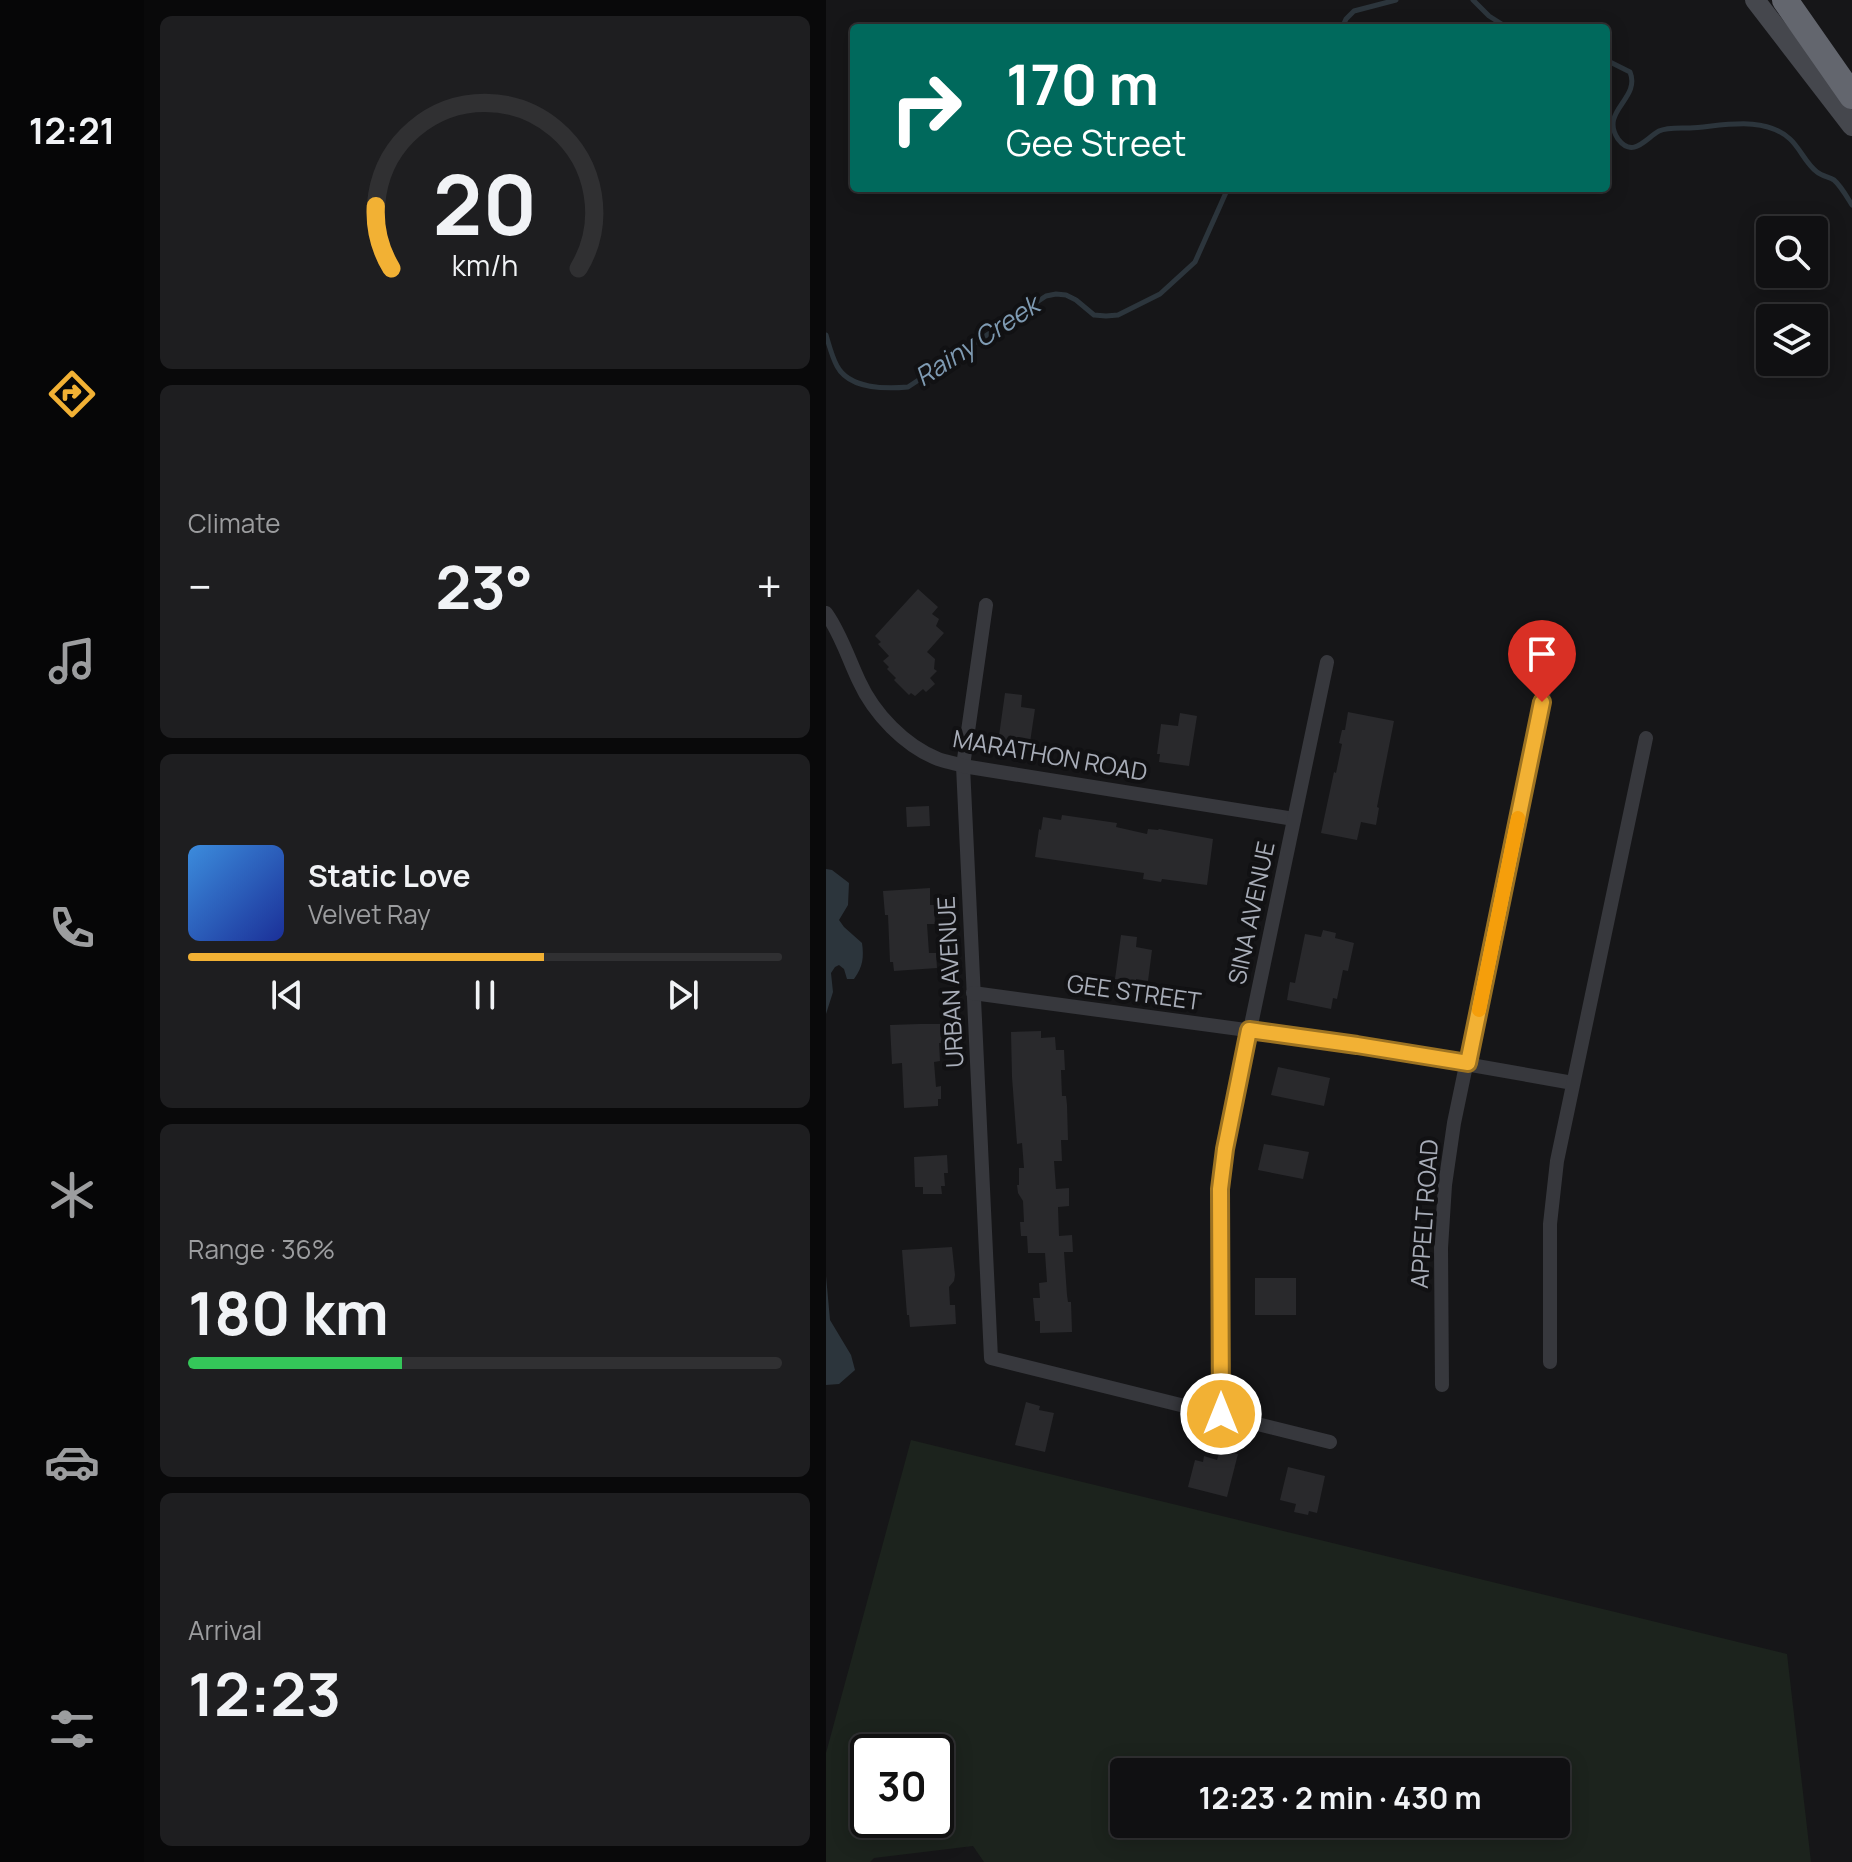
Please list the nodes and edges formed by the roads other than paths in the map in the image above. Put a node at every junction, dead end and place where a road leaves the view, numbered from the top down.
1 (1755, 0) edge
2 (1785, 0) edge
3 (1852, 96) edge
4 (1852, 126) edge
5 (986, 605) dead end
6 (826, 613) edge
7 (1327, 662) dead end
8 (1548, 672) dead end
9 (1646, 738) dead end
10 (963, 766) junction
11 (1294, 819) junction
12 (973, 993) junction
13 (1249, 1030) junction
14 (1468, 1063) junction
15 (1573, 1083) junction
16 (1550, 1362) dead end
17 (1442, 1385) dead end
18 (1221, 1414) junction
19 (1330, 1442) dead end

1 - 4 main road
2 - 3 highway
5 - 10 street, URBAN AVENUE
6 - 10 street, MARATHON ROAD
7 - 11 street, SINA AVENUE
8 - 14 street, APPELT ROAD
9 - 15 street
10 - 11 street, MARATHON ROAD
10 - 12 street, URBAN AVENUE
11 - 13 street, SINA AVENUE
12 - 13 street, GEE STREET
12 - 18 street, URBAN AVENUE
13 - 14 street, GEE STREET
13 - 18 street, SINA AVENUE
14 - 15 street, GEE STREET
14 - 17 street, APPELT ROAD
15 - 16 street
18 - 19 street

